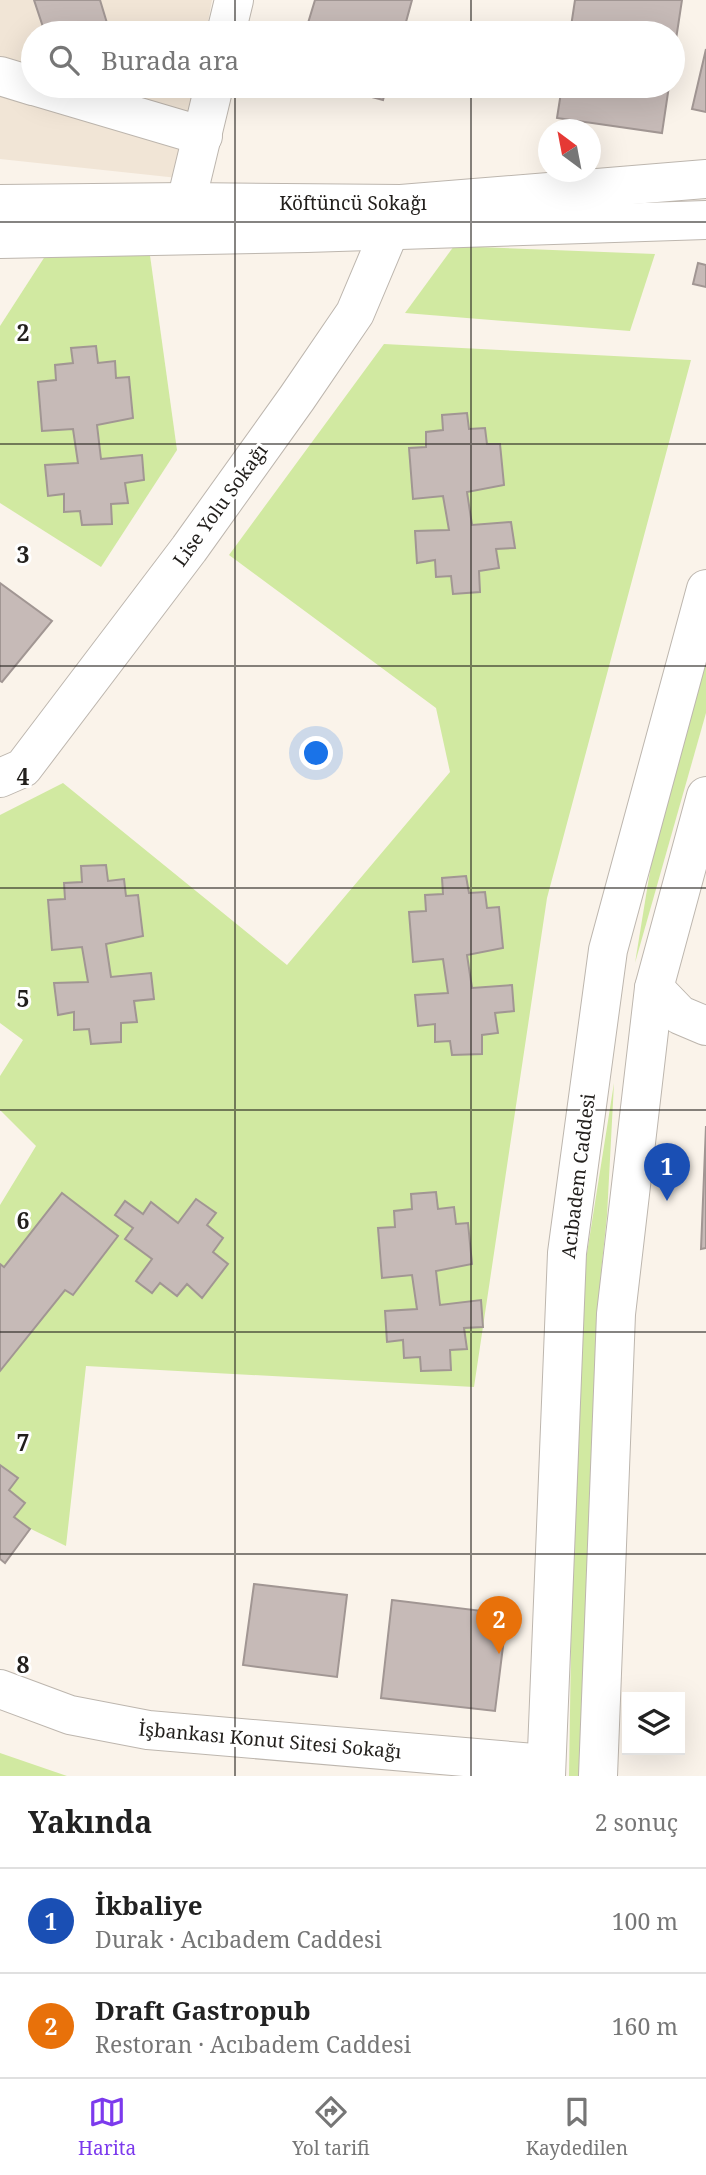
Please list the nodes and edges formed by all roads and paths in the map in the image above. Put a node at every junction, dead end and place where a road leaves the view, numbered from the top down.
1 (234, 0) edge
2 (229, 21) edge
3 (0, 76) edge
4 (21, 82) edge
5 (75, 98) edge
6 (211, 98) edge
7 (203, 136) junction
8 (706, 177) edge
9 (0, 204) edge
10 (395, 217) junction
11 (183, 218) junction
12 (696, 225) edge
13 (0, 239) edge
14 (706, 589) edge
15 (0, 778) edge
16 (706, 796) edge
17 (654, 988) junction
18 (706, 1026) edge
19 (0, 1689) edge
20 (546, 1770) edge
21 (598, 1776) edge

1 - 2 main road
3 - 4 main road
5 - 7 main road
6 - 7 main road
7 - 11 main road
8 - 10 main road, Köftüncü Sokağı
9 - 11 main road, Köftüncü Sokağı
10 - 11 main road, Köftüncü Sokağı
10 - 12 main road, Köftüncü Sokağı
10 - 15 main road, Lise Yolu Sokağı
11 - 13 main road, Köftüncü Sokağı
14 - 20 main road, Acıbadem Caddesi
16 - 17 main road
17 - 18 main road
17 - 21 main road
19 - 20 main road, İşbankası Konut Sitesi Sokağı

